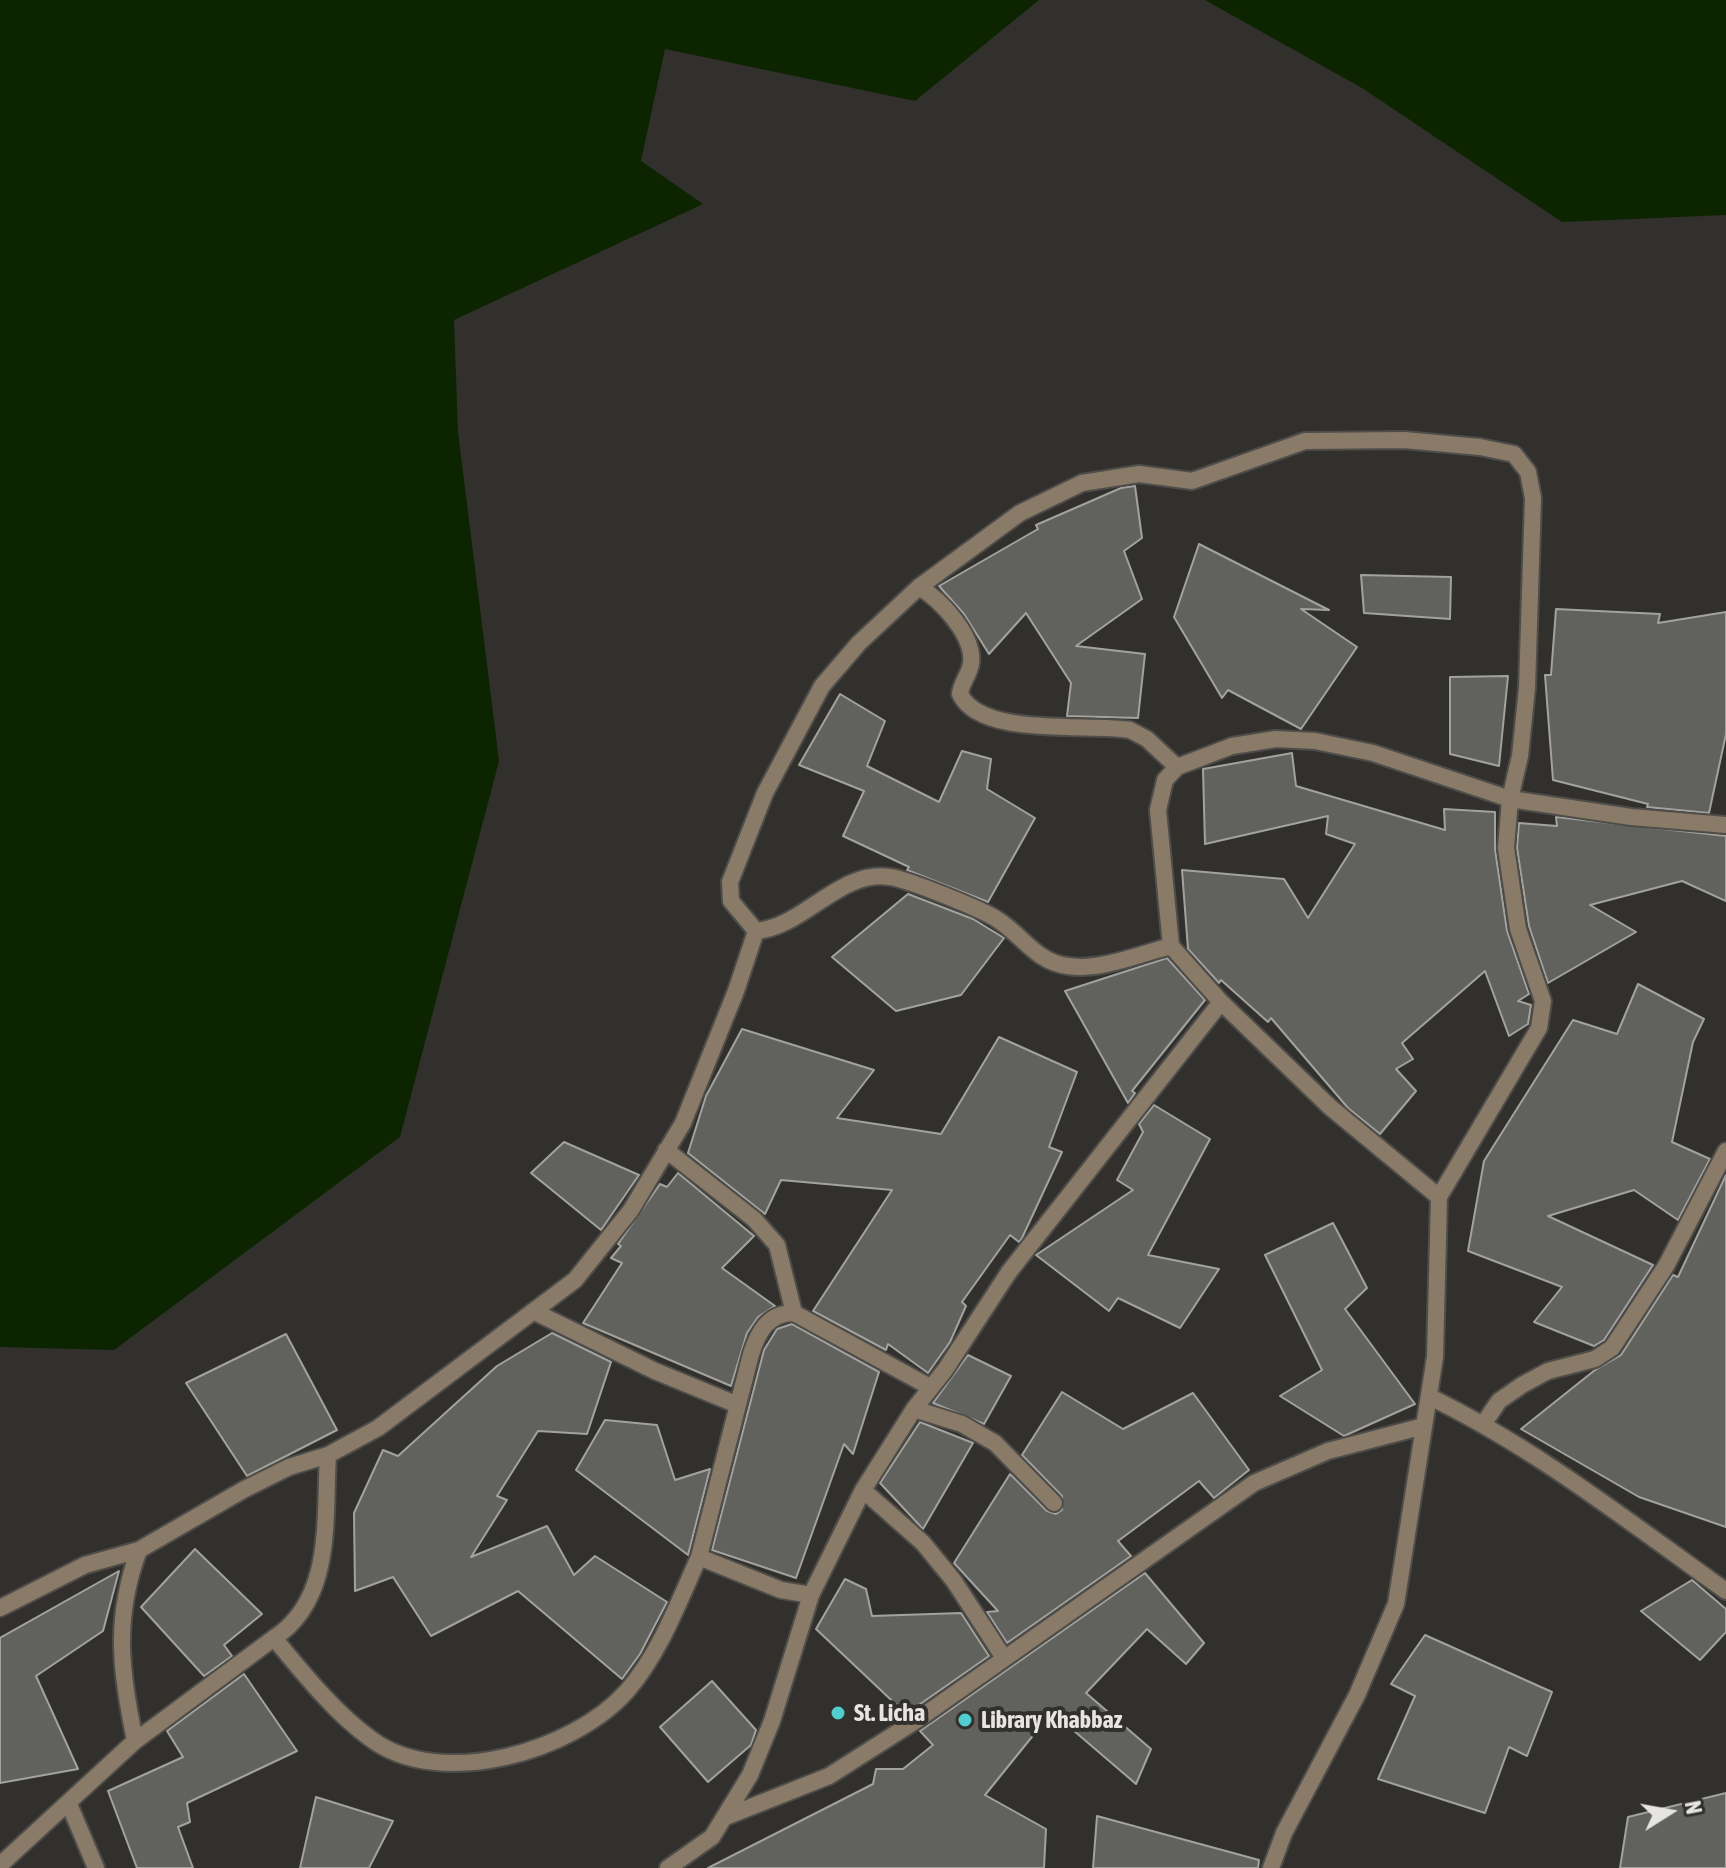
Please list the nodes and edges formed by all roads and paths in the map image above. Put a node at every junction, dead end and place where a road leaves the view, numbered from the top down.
1 (919, 587) junction
2 (1177, 767) junction
3 (1510, 799) junction
4 (1726, 825) edge
5 (756, 931) junction
6 (1171, 946) junction
7 (1221, 1002) junction
8 (666, 1150) junction
9 (1726, 1151) edge
10 (1439, 1197) junction
11 (533, 1311) junction
12 (794, 1313) junction
13 (930, 1387) junction
14 (1430, 1397) junction
15 (738, 1405) junction
16 (914, 1409) junction
17 (1484, 1423) junction
18 (1424, 1426) junction
19 (328, 1455) junction
20 (863, 1490) junction
21 (1054, 1503) dead end
22 (139, 1550) junction
23 (699, 1557) junction
24 (1726, 1591) edge
25 (811, 1595) junction
26 (0, 1608) edge
27 (274, 1638) junction
28 (1004, 1658) junction
29 (135, 1741) junction
30 (69, 1804) junction
31 (728, 1816) junction
32 (0, 1865) edge
33 (96, 1868) edge
34 (668, 1868) edge
35 (1271, 1868) edge

1 - 2 street
1 - 3 street
1 - 5 street
2 - 3 street
2 - 6 street
3 - 4 street
3 - 10 street
5 - 6 street
5 - 8 street
6 - 7 street
7 - 10 street
7 - 13 street
8 - 11 street
8 - 12 street
9 - 17 street
10 - 14 street
11 - 15 street
11 - 19 street
12 - 13 street
12 - 15 street
13 - 16 street
14 - 17 street
14 - 18 street
15 - 23 street
16 - 20 street
16 - 21 street
17 - 24 street
18 - 28 street
18 - 35 street
19 - 22 street
19 - 27 street
20 - 25 street
20 - 28 street
22 - 26 street
22 - 29 street
23 - 25 street
23 - 27 street
25 - 31 street
27 - 29 street
28 - 31 street
29 - 30 street
30 - 32 street
30 - 33 street
31 - 34 street

